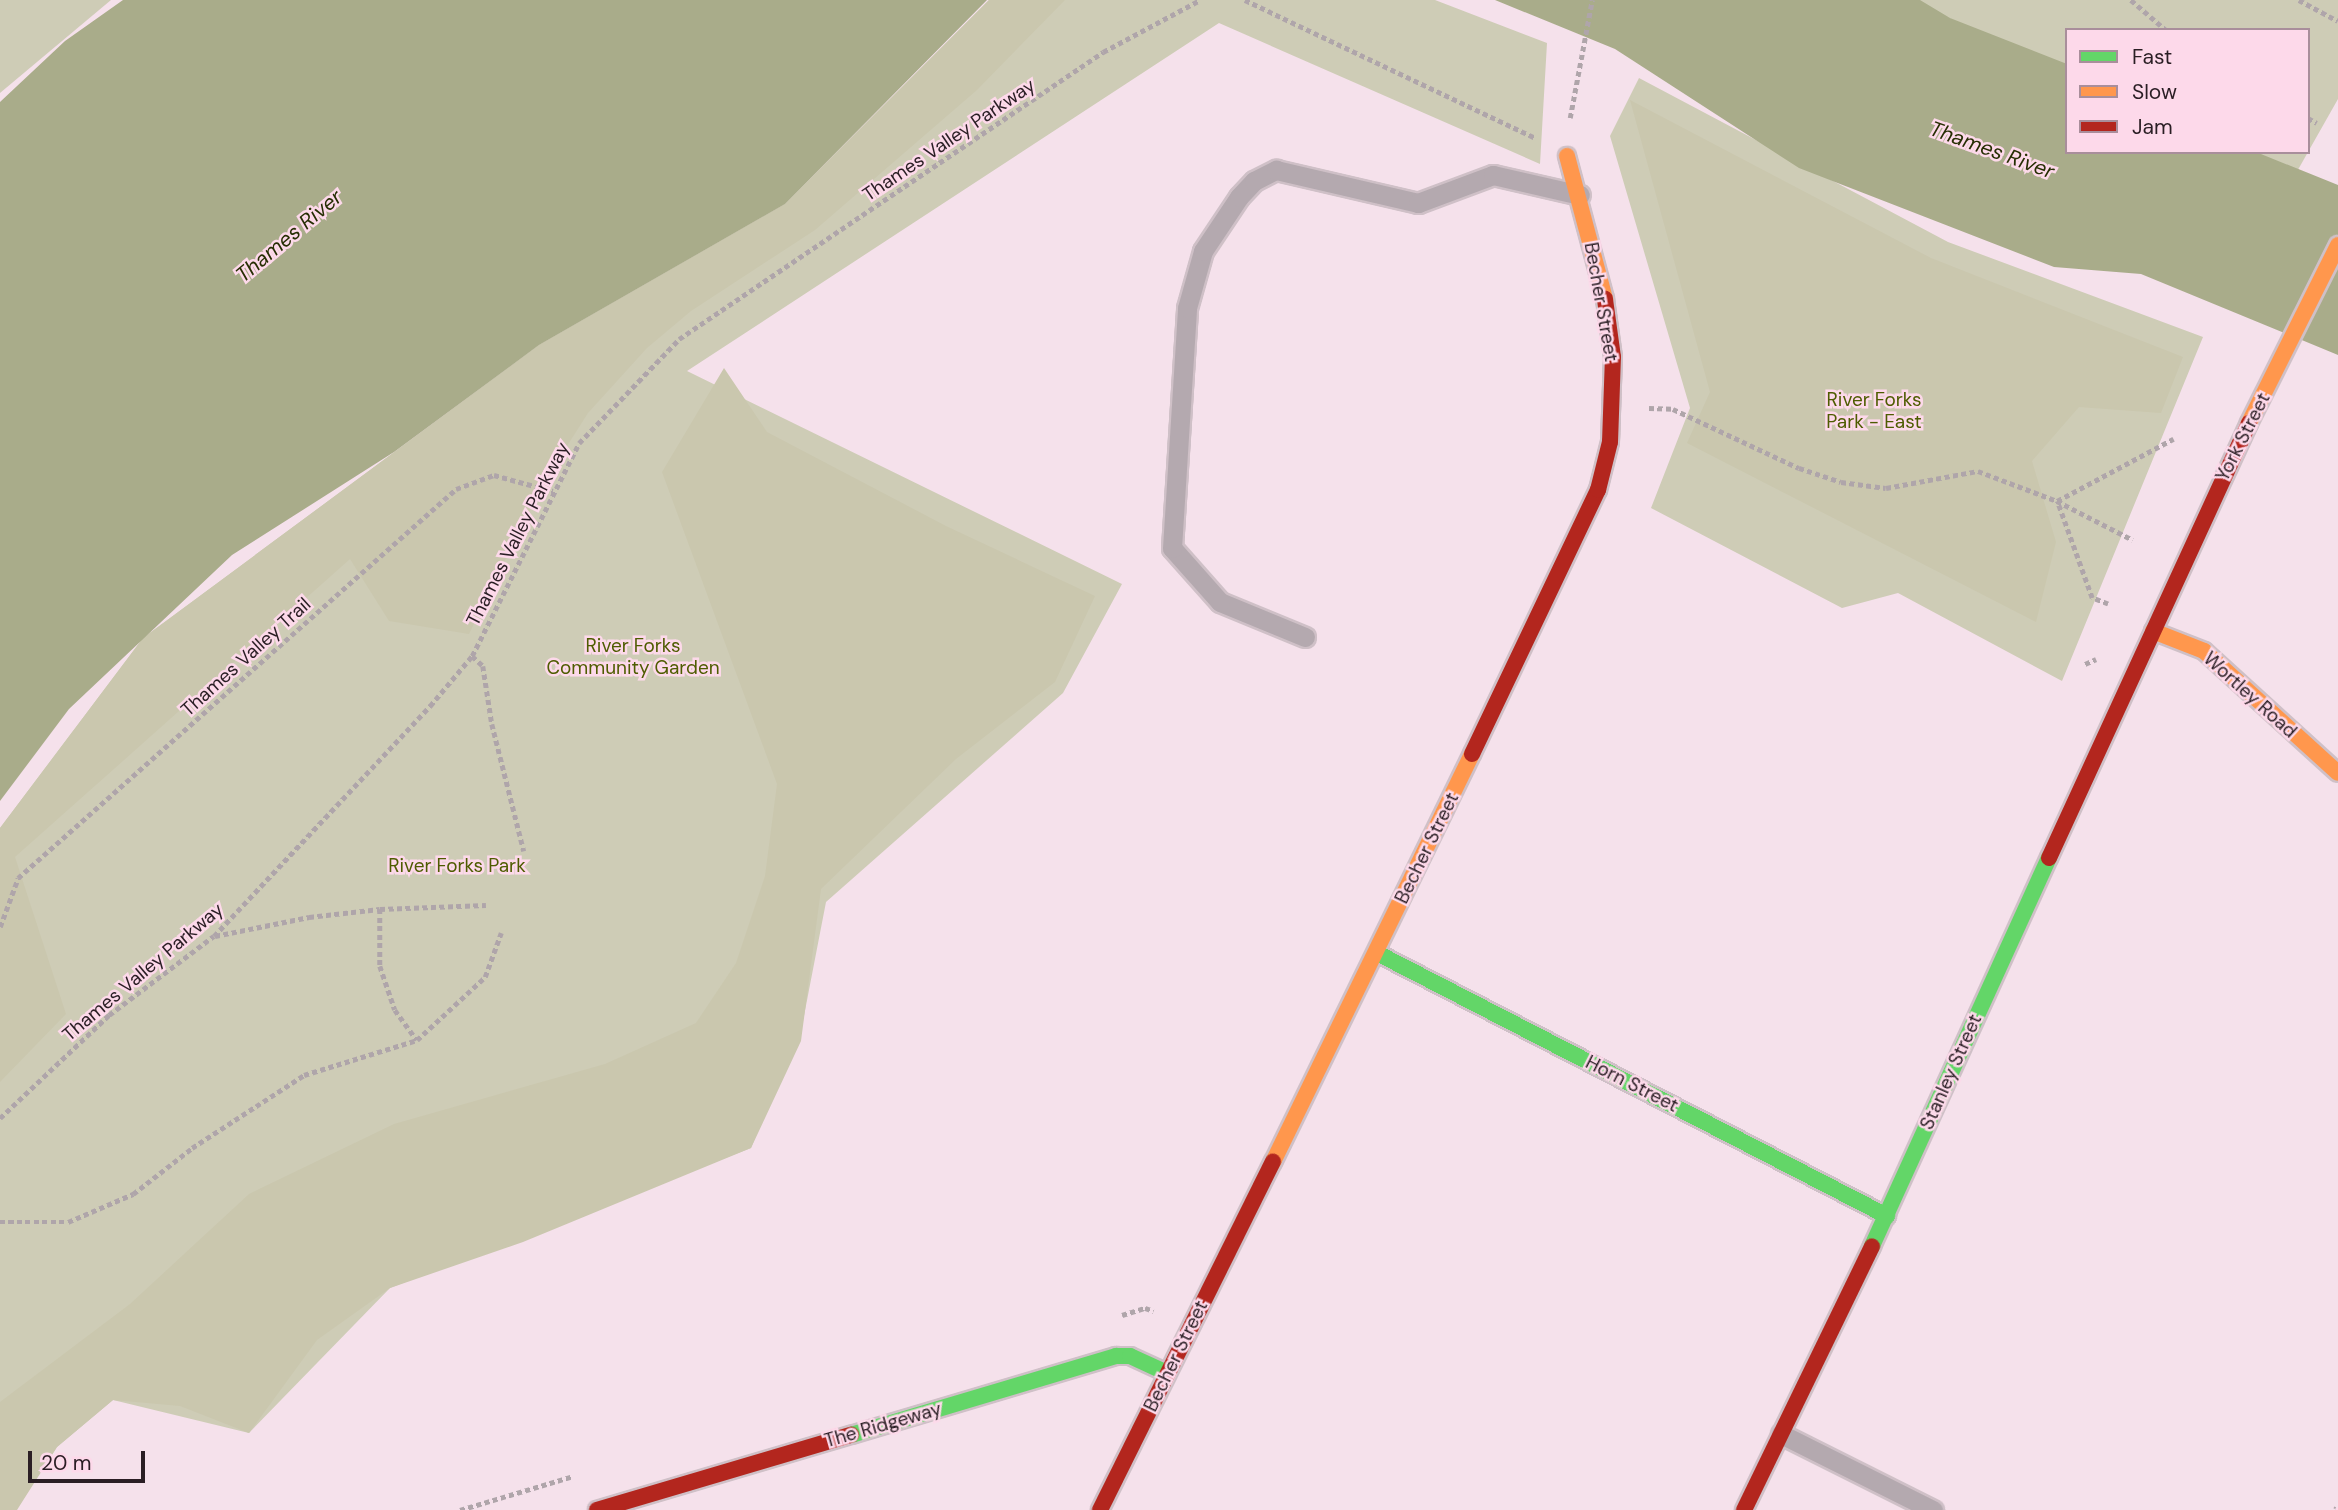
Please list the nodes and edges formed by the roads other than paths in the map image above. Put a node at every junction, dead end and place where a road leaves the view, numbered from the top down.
1 (1567, 156) dead end
2 (1581, 195) junction
3 (2338, 246) edge
4 (2153, 631) junction
5 (1305, 637) dead end
6 (2338, 773) edge
7 (1377, 953) junction
8 (1887, 1216) junction
9 (1167, 1373) junction
10 (1781, 1434) junction
11 (597, 1510) edge
12 (1100, 1510) edge
13 (1744, 1510) edge
14 (1933, 1510) edge

1 - 2 street, Becher Street
2 - 5 lane
2 - 7 street, Becher Street
3 - 4 street, York Street
4 - 6 street, Wortley Road
4 - 8 street, Stanley Street
7 - 8 street, Horn Street
7 - 9 street, Becher Street
8 - 10 street, Stanley Street
9 - 11 street, The Ridgeway
9 - 12 street, Becher Street
10 - 13 street, Stanley Street
10 - 14 lane

